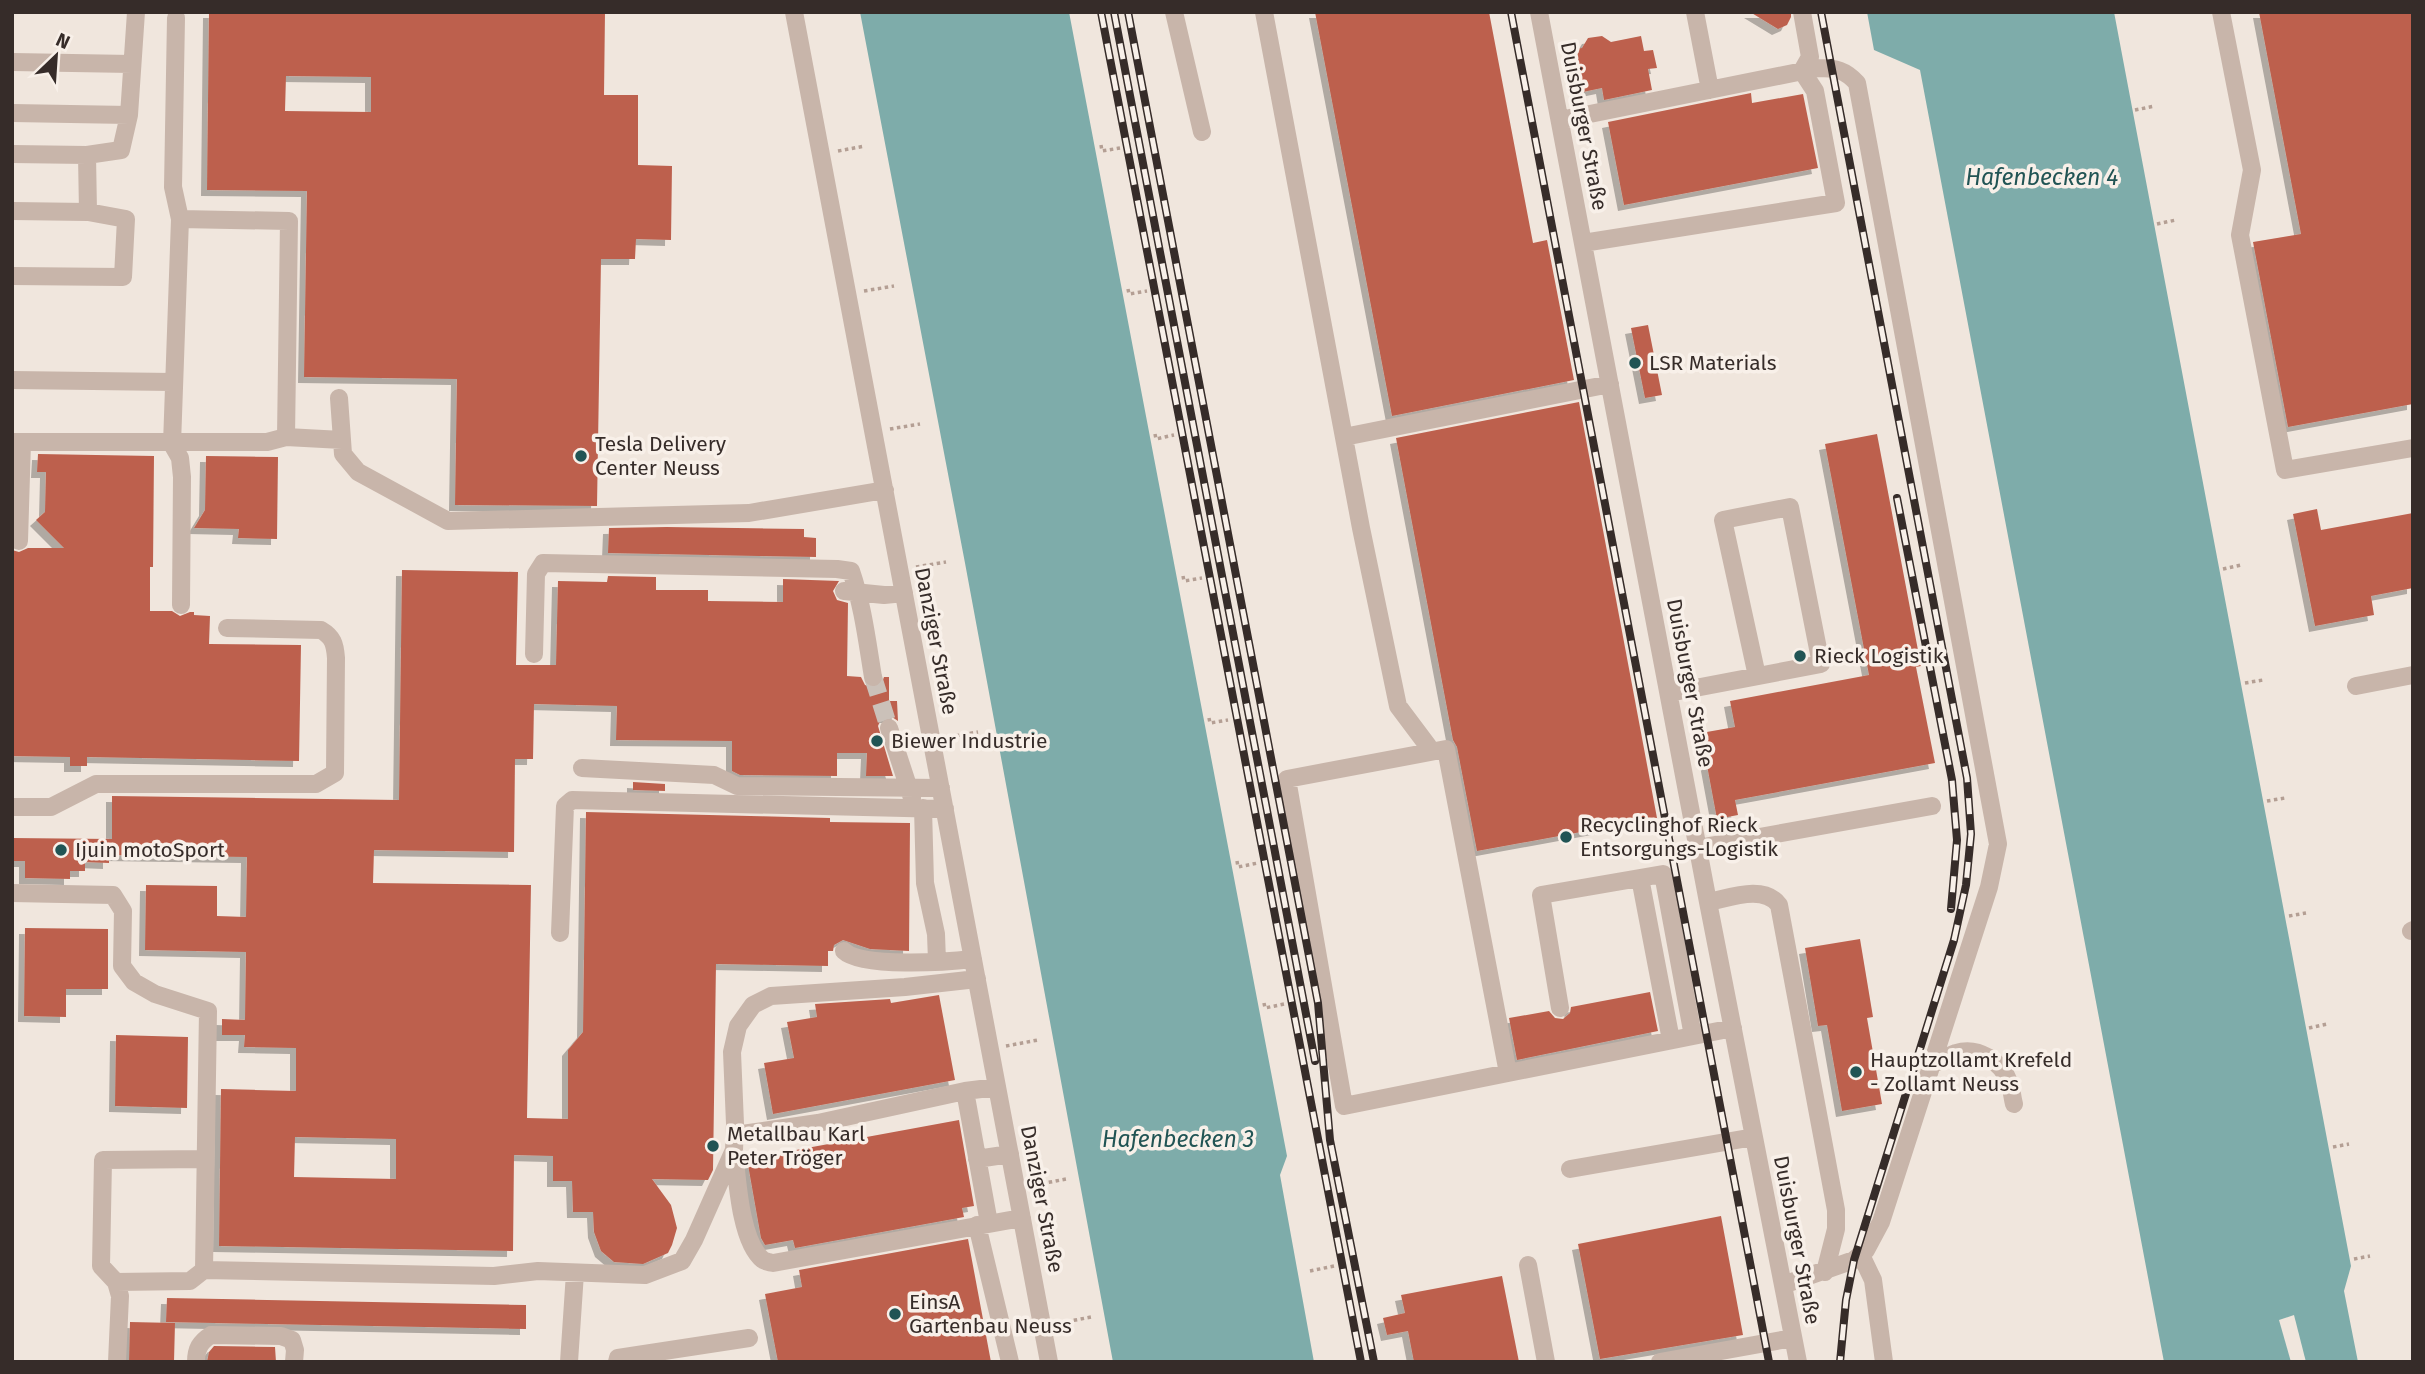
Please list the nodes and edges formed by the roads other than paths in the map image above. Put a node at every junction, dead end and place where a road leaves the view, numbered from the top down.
1 (136, 12) edge
2 (794, 12) edge
3 (1174, 12) edge
4 (1264, 12) edge
5 (1539, 12) edge
6 (1695, 12) edge
7 (1802, 12) edge
8 (2221, 12) edge
9 (176, 18) dead end
10 (12, 62) edge
11 (132, 64) junction
12 (1802, 71) junction
13 (1710, 90) junction
14 (12, 113) edge
15 (129, 115) junction
16 (1560, 120) junction
17 (1202, 132) dead end
18 (12, 154) edge
19 (88, 155) junction
20 (12, 211) edge
21 (88, 212) junction
22 (180, 219) junction
23 (1583, 243) junction
24 (12, 276) edge
25 (12, 380) edge
26 (173, 382) junction
27 (1610, 384) junction
28 (339, 398) dead end
29 (286, 437) junction
30 (1344, 437) junction
31 (342, 440) junction
32 (17, 442) edge
33 (172, 444) junction
34 (2413, 449) edge
35 (884, 491) junction
36 (19, 541) dead end
37 (851, 591) junction
38 (904, 593) junction
39 (181, 606) dead end
40 (227, 628) dead end
41 (534, 654) dead end
42 (2413, 675) edge
43 (1757, 676) junction
44 (873, 677) tunnel mouth
45 (2357, 686) dead end
46 (1669, 693) junction
47 (889, 728) tunnel mouth
48 (1428, 752) junction
49 (582, 768) dead end
50 (941, 788) junction
51 (909, 789) junction
52 (1932, 806) dead end
53 (12, 807) edge
54 (919, 808) junction
55 (945, 809) junction
56 (1698, 848) junction
57 (1640, 878) junction
58 (12, 893) edge
59 (1708, 902) junction
60 (560, 933) dead end
61 (844, 951) dead end
62 (973, 959) junction
63 (937, 961) junction
64 (977, 979) junction
65 (1560, 1008) dead end
66 (1732, 1028) junction
67 (1693, 1036) junction
68 (1671, 1041) junction
69 (1931, 1065) junction
70 (1508, 1073) junction
71 (998, 1087) junction
72 (965, 1091) junction
73 (2014, 1104) dead end
74 (1754, 1137) junction
75 (734, 1142) junction
76 (1010, 1154) junction
77 (205, 1159) junction
78 (977, 1159) junction
79 (1570, 1168) dead end
80 (1022, 1218) junction
81 (983, 1224) junction
82 (1861, 1255) junction
83 (1528, 1265) dead end
84 (204, 1269) junction
85 (1825, 1272) junction
86 (575, 1273) junction
87 (117, 1282) junction
88 (1783, 1285) junction
89 (750, 1338) dead end
90 (1793, 1338) junction
91 (117, 1362) edge
92 (196, 1362) edge
93 (294, 1362) edge
94 (569, 1362) edge
95 (617, 1362) edge
96 (1010, 1362) edge
97 (1049, 1362) edge
98 (1546, 1362) edge
99 (1660, 1362) edge
100 (1798, 1362) edge
101 (1884, 1362) edge

1 - 11 street
2 - 35 street, Danziger Straße
3 - 17 street
4 - 30 street
5 - 16 street, Duisburger Straße
6 - 13 street
7 - 12 street
8 - 34 street
9 - 22 street
10 - 11 street
11 - 15 street
12 - 13 street
12 - 23 street
12 - 69 street
13 - 16 street
14 - 15 street
15 - 19 street
16 - 23 street, Duisburger Straße
18 - 19 street
19 - 21 street
20 - 21 street
21 - 24 street
22 - 26 street
22 - 29 street
23 - 27 street, Duisburger Straße
25 - 26 street
26 - 33 street
27 - 30 street
27 - 46 street, Duisburger Straße
28 - 31 street
29 - 31 street
29 - 33 street
30 - 48 street
31 - 35 street
32 - 33 street
32 - 36 street
33 - 39 street
35 - 38 street, Danziger Straße
37 - 38 street
37 - 41 street
37 - 44 street
38 - 50 street, Danziger Straße
40 - 53 street
42 - 45 street
43 - 43 street
43 - 46 street
46 - 56 street, Duisburger Straße
47 - 51 street
48 - 70 street
48 - 70 street
49 - 51 street
50 - 51 street
50 - 55 street, Danziger Straße
51 - 54 street
52 - 56 street
54 - 55 street
54 - 60 street
54 - 63 street
55 - 62 street, Danziger Straße
56 - 59 street, Duisburger Straße
57 - 65 street
57 - 67 street
57 - 68 street
58 - 77 street
59 - 66 street, Duisburger Straße
59 - 85 street
61 - 63 street
62 - 63 street
62 - 64 street, Danziger Straße
64 - 71 street, Danziger Straße
64 - 75 street
66 - 67 street
66 - 74 street, Duisburger Straße
67 - 68 street
68 - 70 street
69 - 73 street
69 - 82 street
71 - 72 street
71 - 76 street, Danziger Straße
72 - 75 street
72 - 78 street
74 - 79 street
74 - 88 street, Duisburger Straße
75 - 81 street
75 - 86 street
76 - 78 street
76 - 80 street, Danziger Straße
77 - 84 street
77 - 87 street
78 - 81 street
80 - 81 street
80 - 97 street, Danziger Straße
81 - 96 street
82 - 85 street
82 - 101 street
83 - 98 street
84 - 86 street
84 - 87 street
85 - 88 street
86 - 94 street
87 - 91 street
88 - 90 street, Duisburger Straße
89 - 95 street
90 - 99 street
90 - 100 street, Duisburger Straße
92 - 93 street

